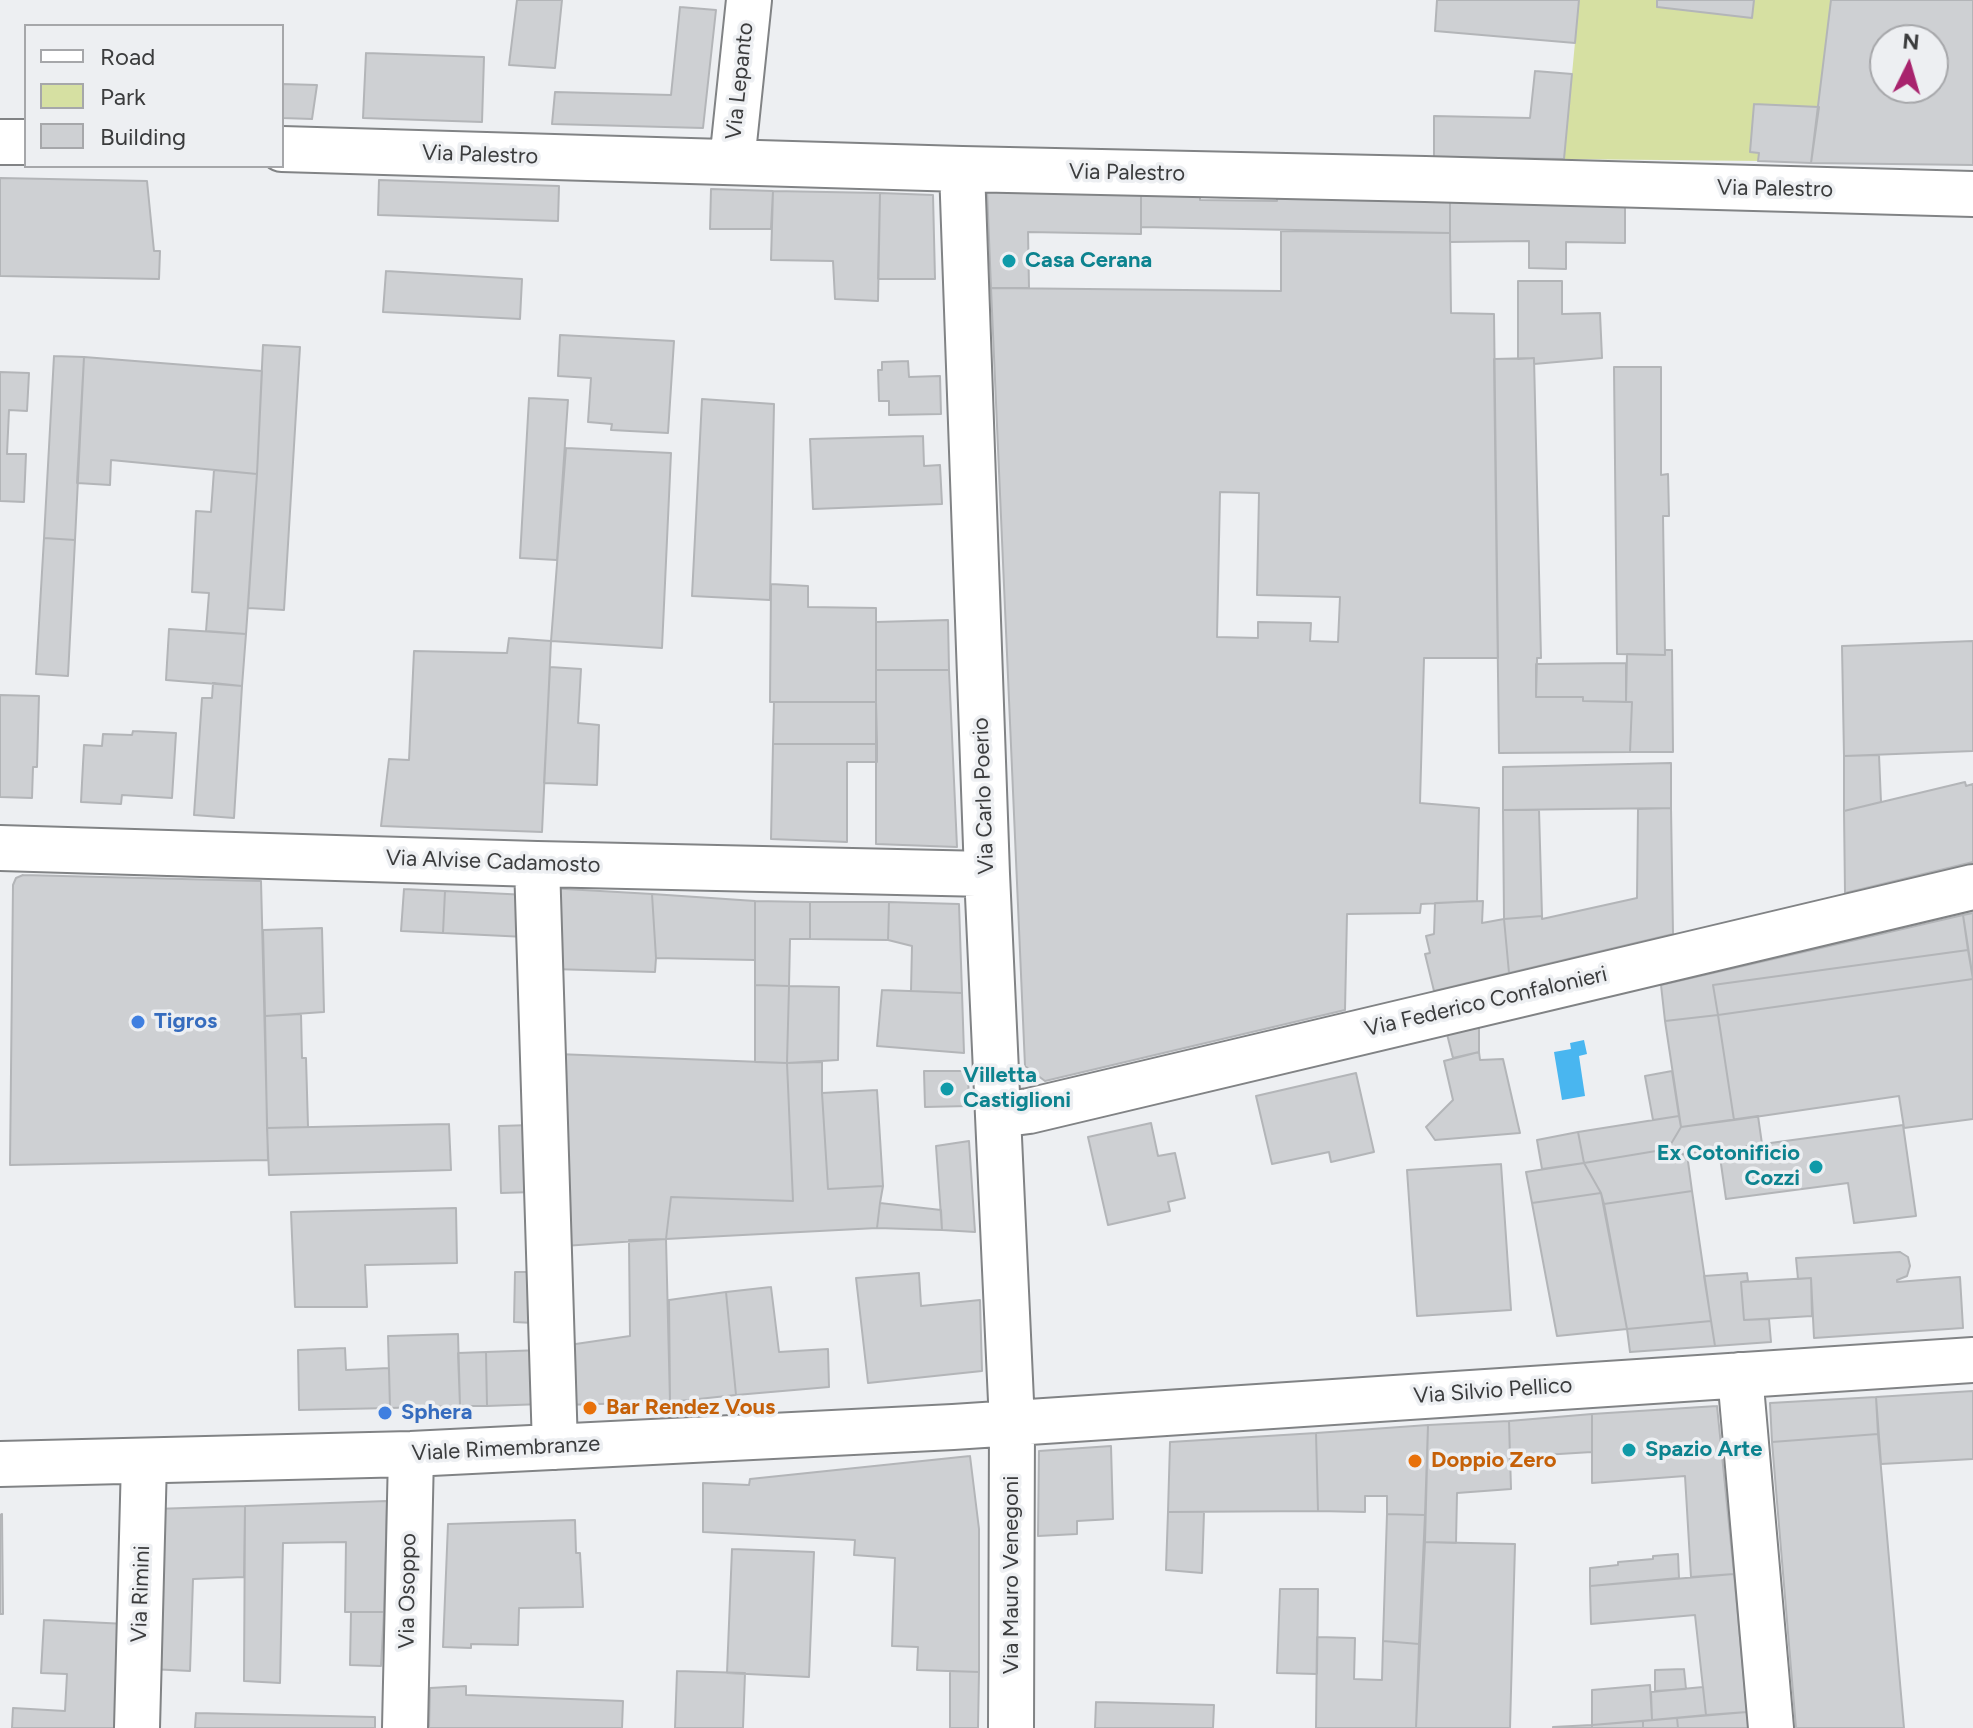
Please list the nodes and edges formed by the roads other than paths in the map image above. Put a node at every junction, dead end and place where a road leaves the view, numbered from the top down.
1 (749, 0) edge
2 (0, 142) edge
3 (24, 142) edge
4 (284, 149) edge
5 (732, 162) junction
6 (962, 169) junction
7 (1973, 194) edge
8 (0, 848) edge
9 (537, 864) junction
10 (987, 874) junction
11 (1973, 887) edge
12 (998, 1115) junction
13 (1973, 1360) edge
14 (1740, 1375) junction
15 (1012, 1423) junction
16 (555, 1447) junction
17 (411, 1454) junction
18 (144, 1461) junction
19 (0, 1464) edge
20 (137, 1728) edge
21 (405, 1728) edge
22 (1011, 1728) edge
23 (1771, 1728) edge

1 - 5 street, Via Lepanto
2 - 3 street
4 - 5 street, Via Palestro
5 - 6 street, Via Palestro
6 - 7 street, Via Palestro
6 - 10 street, Via Carlo Poerio
8 - 9 street, Via Alvise Cadamosto
9 - 10 street, Via Alvise Cadamosto
9 - 16 street
10 - 12 street, Via Carlo Poerio
11 - 12 street, Via Federico Confalonieri
12 - 15 street, Via Carlo Poerio
13 - 14 street, Via Silvio Pellico
14 - 15 street, Via Silvio Pellico
14 - 23 street
15 - 16 street, Viale Rimembranze
15 - 22 street, Via Mauro Venegoni
16 - 17 street, Viale Rimembranze
17 - 18 street, Viale Rimembranze
17 - 21 street, Via Osoppo
18 - 19 street, Viale Rimembranze
18 - 20 street, Via Rimini

